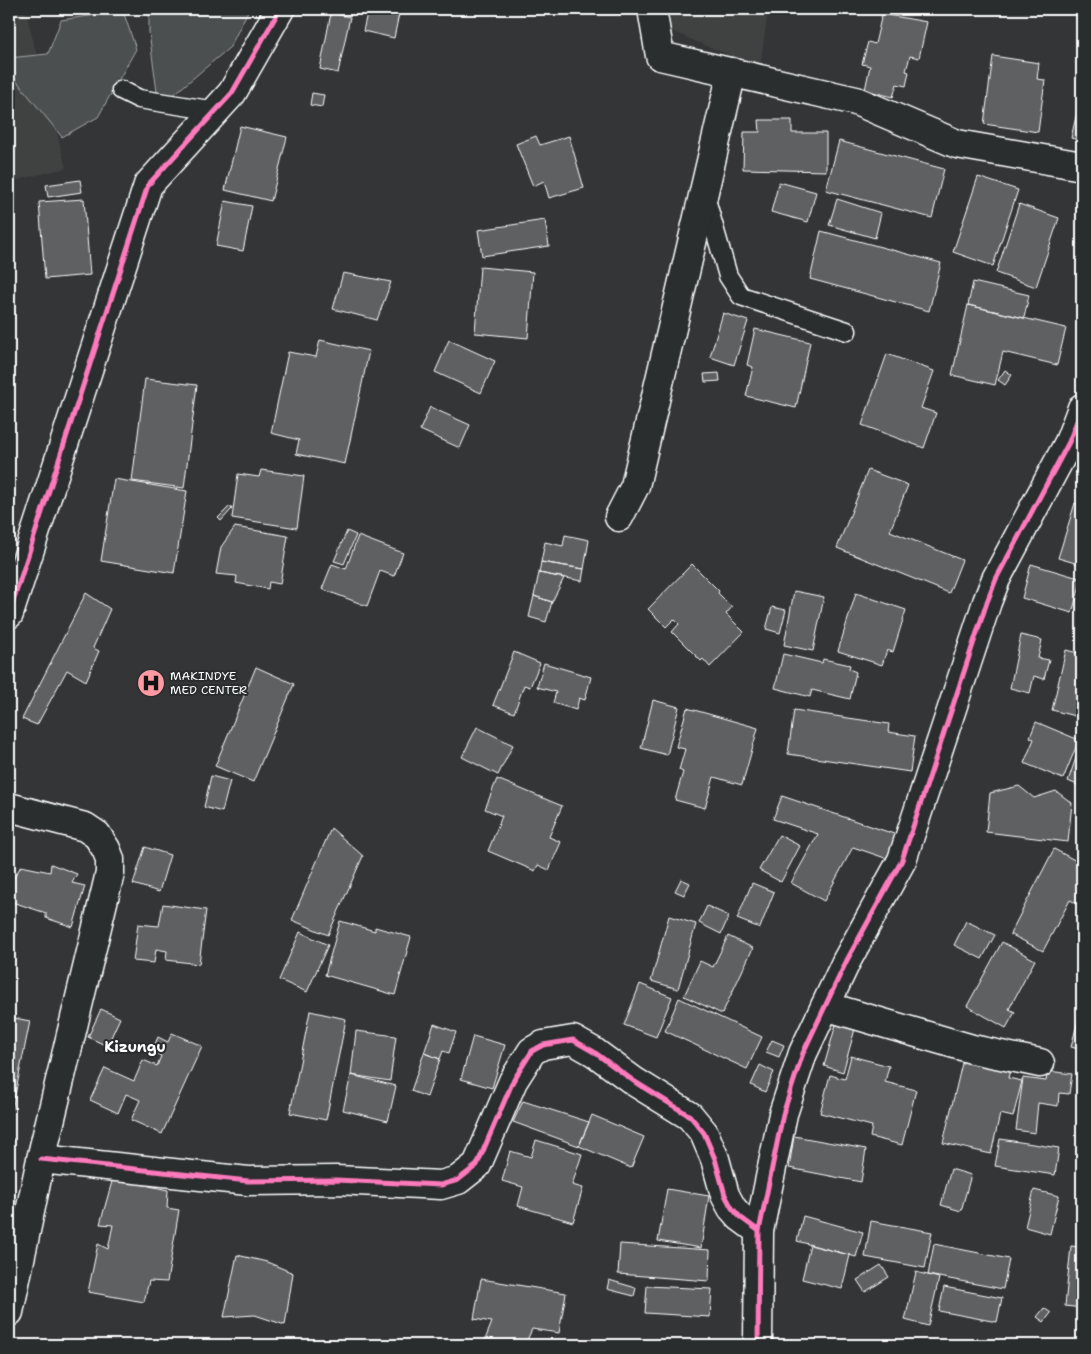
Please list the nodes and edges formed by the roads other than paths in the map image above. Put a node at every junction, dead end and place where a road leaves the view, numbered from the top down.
1 (280, 9) edge
2 (652, 9) edge
3 (732, 72) junction
4 (122, 90) dead end
5 (216, 111) junction
6 (1082, 166) edge
7 (704, 191) junction
8 (847, 331) dead end
9 (1082, 408) edge
10 (619, 517) dead end
11 (9, 614) edge
12 (9, 807) edge
13 (825, 1006) junction
14 (1040, 1063) dead end
15 (41, 1159) junction
16 (759, 1231) junction
17 (9, 1312) edge
18 (758, 1345) edge

1 - 5 street
2 - 3 street
3 - 6 street
3 - 7 street
4 - 5 lane
5 - 11 street
7 - 8 lane
7 - 10 street
9 - 13 street
12 - 15 street
13 - 14 street
13 - 16 street
15 - 16 street
15 - 17 street
16 - 18 street

